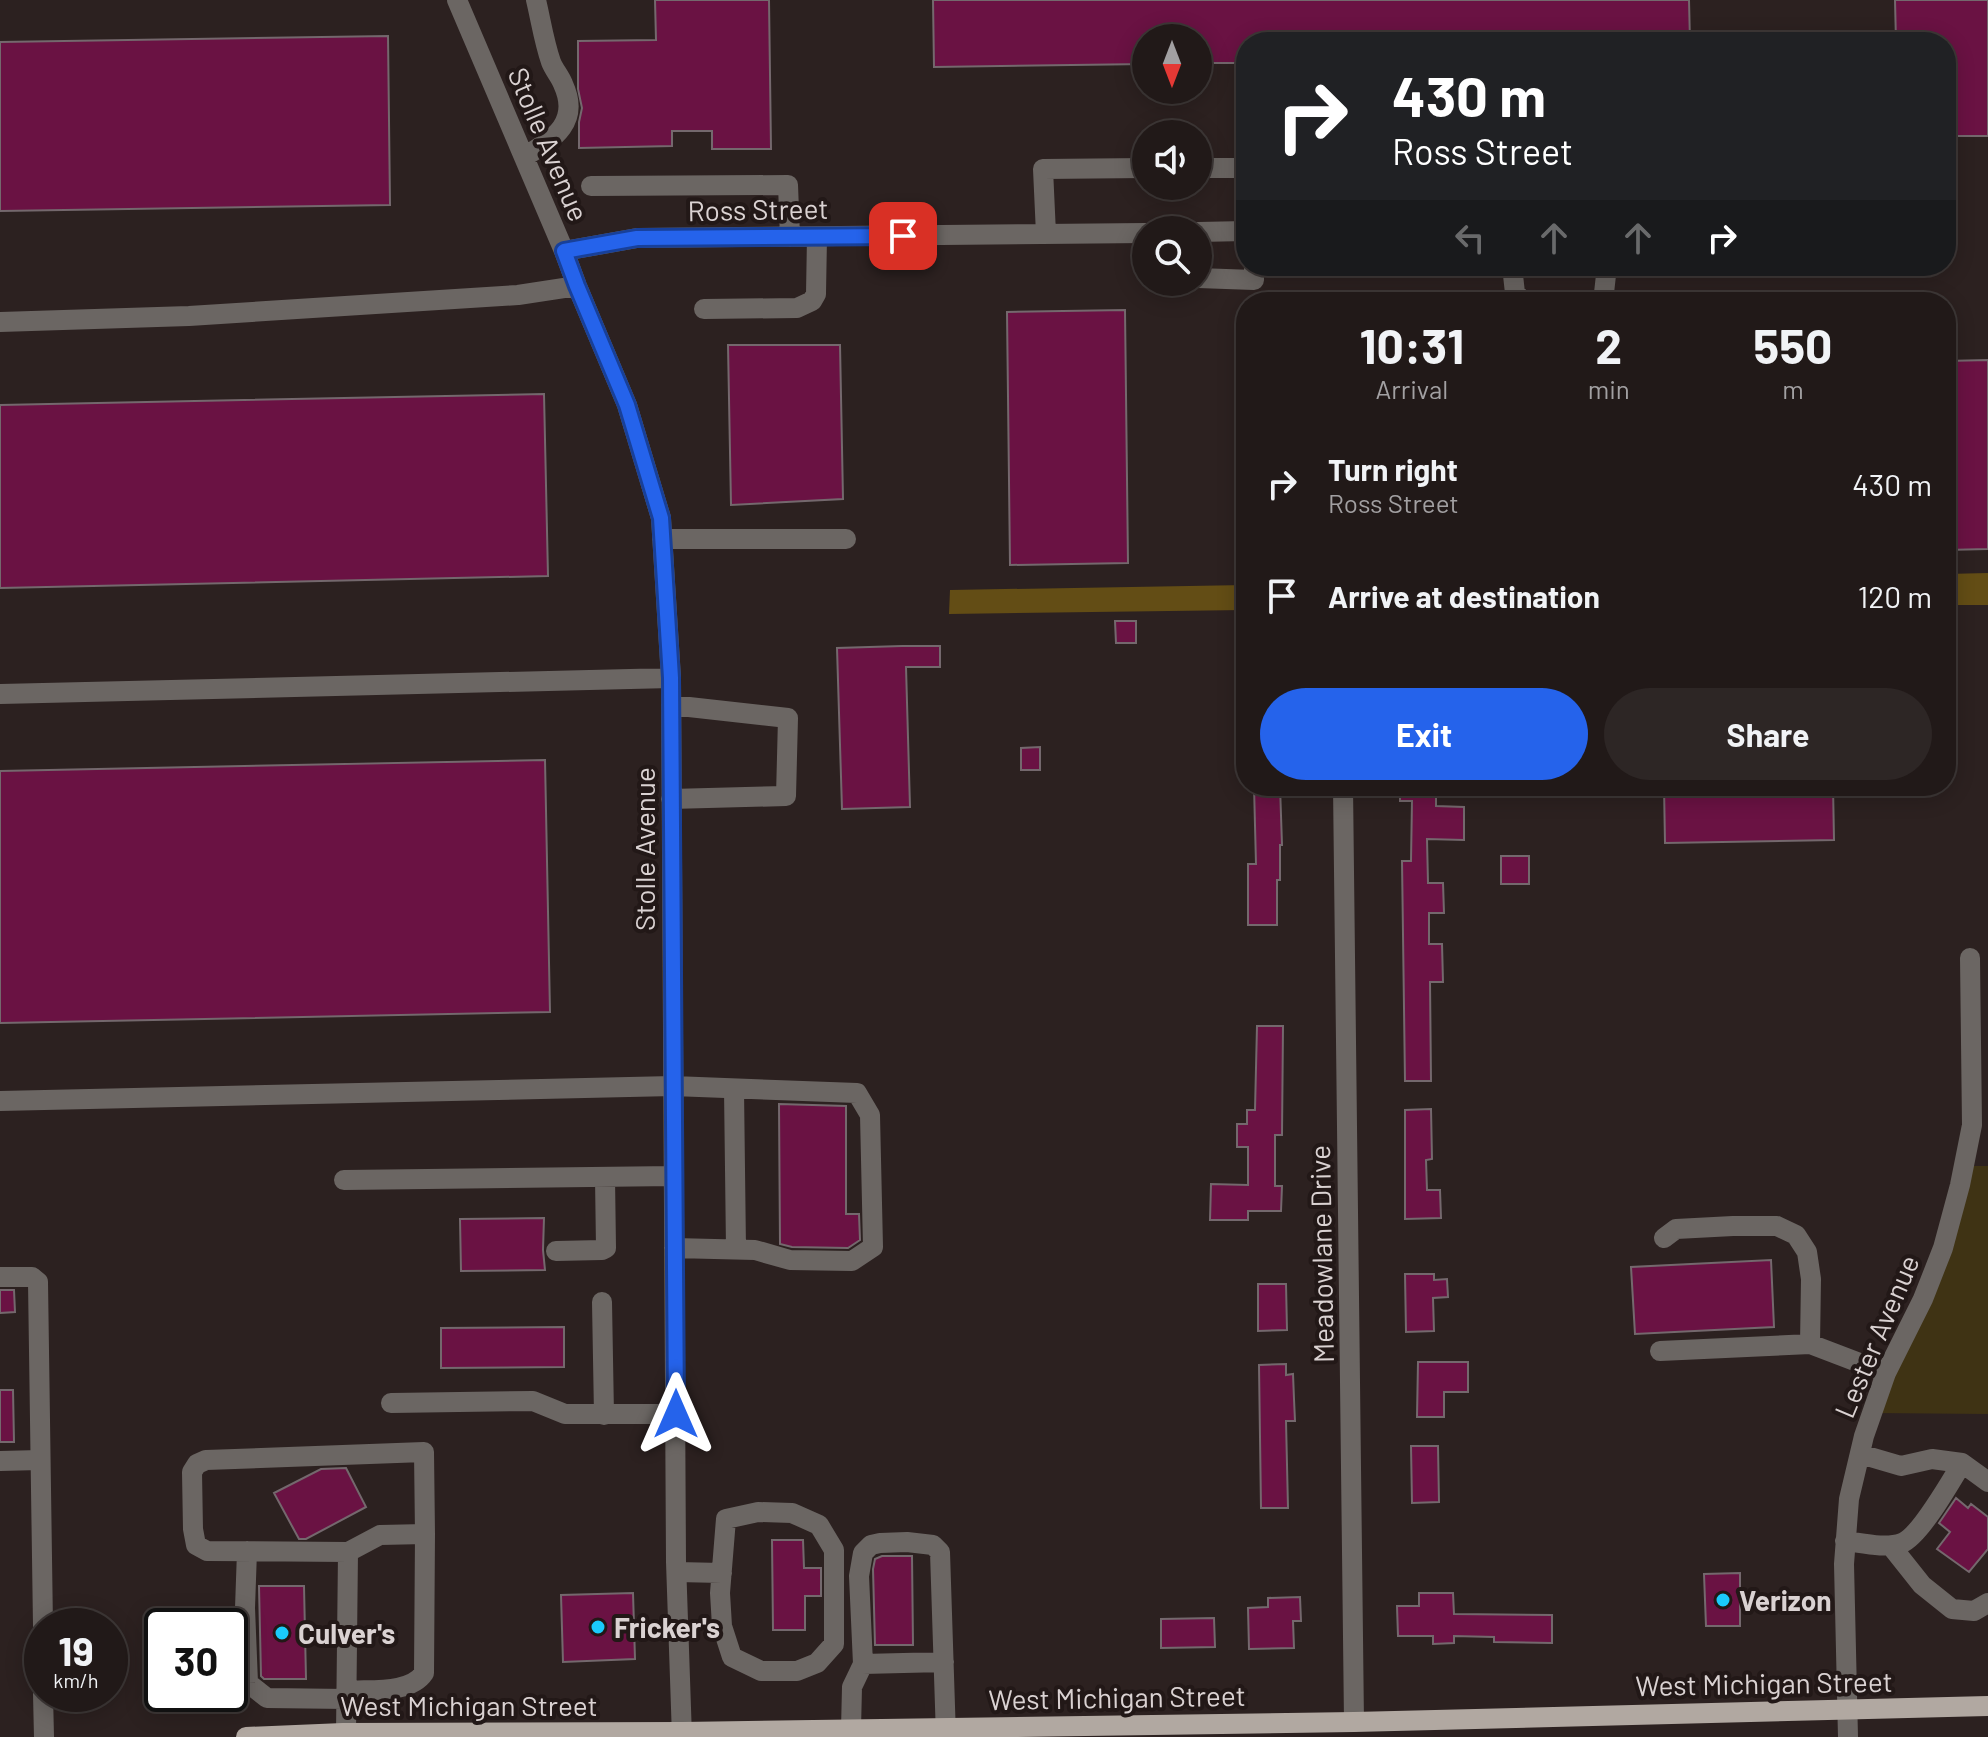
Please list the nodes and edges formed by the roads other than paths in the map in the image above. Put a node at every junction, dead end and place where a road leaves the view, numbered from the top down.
1 (457, 0) edge
2 (536, 0) edge
3 (524, 157) junction
4 (1132, 168) edge
5 (1212, 168) edge
6 (1236, 168) edge
7 (591, 186) dead end
8 (1236, 231) edge
9 (1212, 232) edge
10 (1132, 233) edge
11 (1046, 234) junction
12 (790, 237) junction
13 (817, 237) junction
14 (564, 251) junction
15 (1254, 276) edge
16 (1212, 278) edge
17 (577, 286) junction
18 (704, 309) dead end
19 (0, 322) edge
20 (662, 539) junction
21 (846, 539) dead end
22 (671, 678) junction
23 (0, 694) edge
24 (671, 705) junction
25 (1343, 796) edge
26 (671, 799) junction
27 (1970, 958) dead end
28 (673, 1086) junction
29 (734, 1089) junction
30 (0, 1101) edge
31 (674, 1176) junction
32 (605, 1178) junction
33 (344, 1180) dead end
34 (1664, 1238) dead end
35 (674, 1248) junction
36 (736, 1249) junction
37 (556, 1251) dead end
38 (0, 1277) edge
39 (602, 1302) dead end
40 (1810, 1344) junction
41 (1660, 1351) dead end
42 (1886, 1373) junction
43 (391, 1403) dead end
44 (676, 1414) junction
45 (604, 1415) junction
46 (1860, 1454) junction
47 (40, 1460) junction
48 (0, 1461) edge
49 (1962, 1463) junction
50 (1988, 1482) edge
51 (425, 1534) junction
52 (1845, 1541) junction
53 (1891, 1546) junction
54 (247, 1551) junction
55 (348, 1552) junction
56 (677, 1572) junction
57 (722, 1573) junction
58 (1988, 1603) edge
59 (43, 1608) edge
60 (944, 1662) junction
61 (863, 1664) junction
62 (347, 1695) junction
63 (1988, 1706) edge
64 (1847, 1709) junction
65 (43, 1712) edge
66 (1354, 1722) junction
67 (851, 1729) junction
68 (946, 1732) edge
69 (1086, 1732) edge
70 (346, 1733) junction
71 (470, 1735) edge
72 (682, 1735) edge
73 (44, 1737) edge
74 (246, 1737) edge
75 (1848, 1737) edge

1 - 3 street, Stolle Avenue
2 - 3 street
3 - 14 street, Stolle Avenue
4 - 11 street
5 - 6 street
7 - 12 street
8 - 9 street
10 - 11 street, Ross Street
11 - 13 street, Ross Street
12 - 13 street, Ross Street
12 - 14 street, Ross Street
13 - 18 street
14 - 17 street, Stolle Avenue
15 - 16 street
17 - 19 street
17 - 20 street, Stolle Avenue
20 - 21 street
20 - 22 street, Stolle Avenue
22 - 23 street
22 - 24 street, Stolle Avenue
24 - 26 street, Stolle Avenue
24 - 26 street
25 - 66 street, Meadowlane Drive
26 - 28 street, Stolle Avenue
27 - 42 street, Lester Avenue
28 - 29 street
28 - 30 street
28 - 31 street, Stolle Avenue
29 - 36 street
29 - 36 street
31 - 32 street
31 - 35 street, Stolle Avenue
32 - 33 street
32 - 37 street
34 - 40 street
35 - 36 street
35 - 44 street, Stolle Avenue
38 - 47 street
39 - 45 street
40 - 41 street
40 - 42 street
42 - 46 street, Lester Avenue
43 - 45 street
44 - 45 street
44 - 56 street, Stolle Avenue
46 - 49 street
46 - 52 street, Lester Avenue
47 - 48 street
47 - 59 street
49 - 50 street
49 - 53 street
51 - 54 street
51 - 55 street
51 - 62 street
52 - 53 street
52 - 64 street, Lester Avenue
53 - 58 street
54 - 55 street
54 - 62 street
55 - 62 street
56 - 57 street
56 - 72 street, Stolle Avenue
57 - 57 street
60 - 61 street
60 - 61 street
60 - 68 street
61 - 67 street
62 - 70 street
63 - 64 main road, West Michigan Street
64 - 66 main road, West Michigan Street
64 - 75 street, Lester Avenue
65 - 73 street
66 - 69 main road, West Michigan Street
67 - 68 main road, West Michigan Street
67 - 72 main road, West Michigan Street
68 - 69 main road, West Michigan Street
70 - 71 main road, West Michigan Street
70 - 74 main road, West Michigan Street
71 - 72 main road, West Michigan Street

